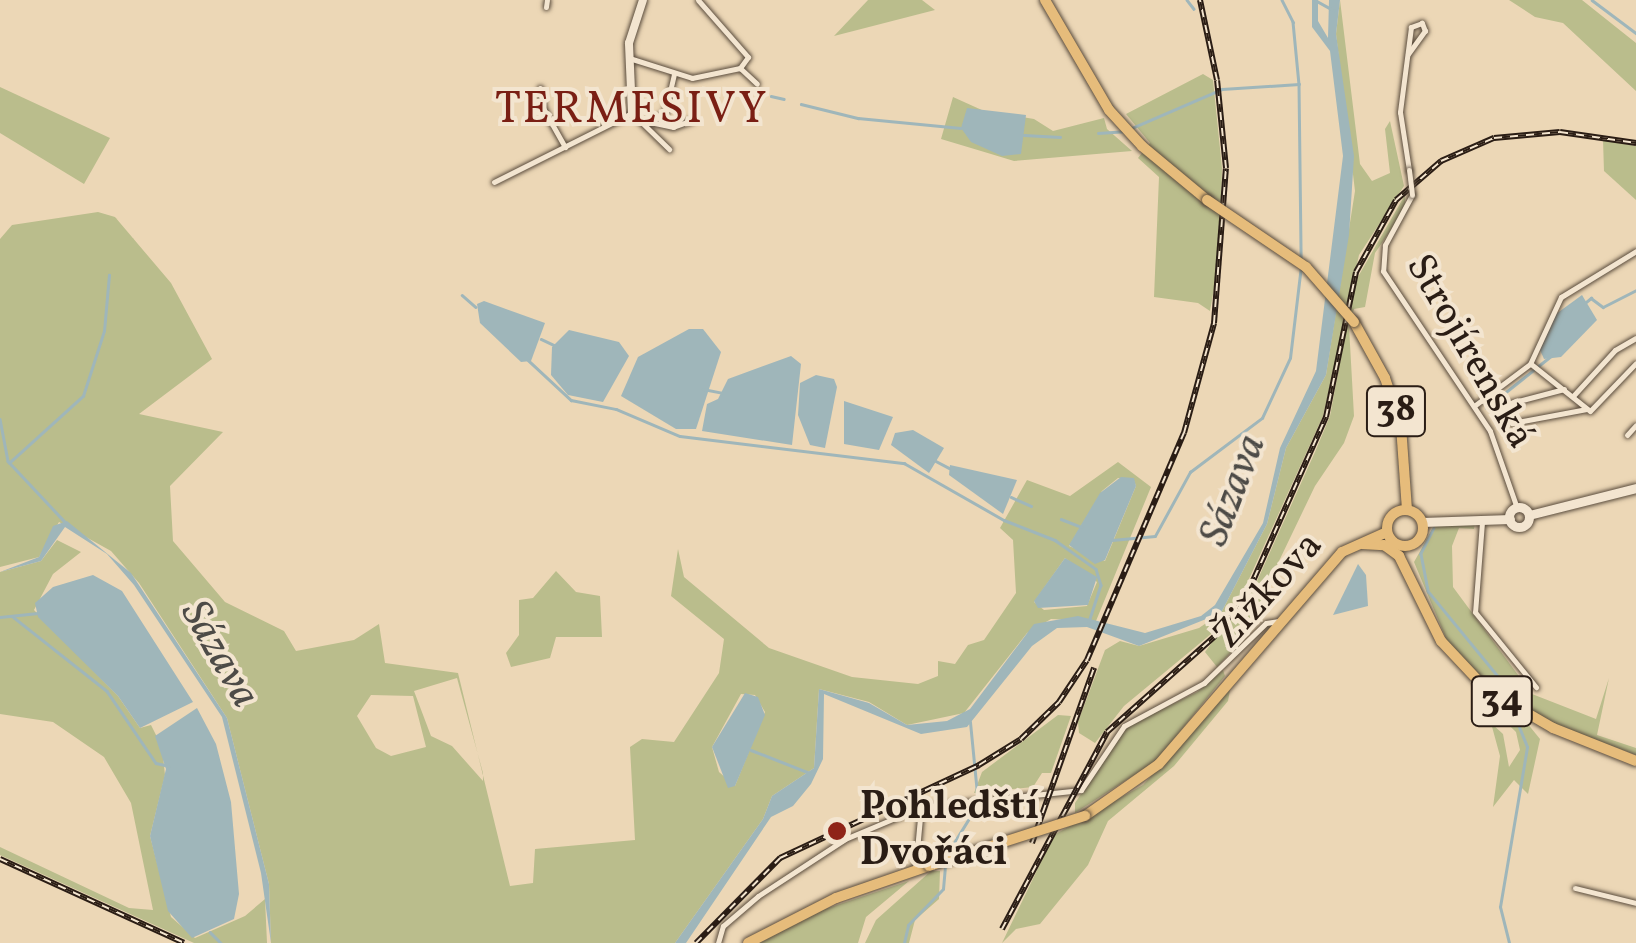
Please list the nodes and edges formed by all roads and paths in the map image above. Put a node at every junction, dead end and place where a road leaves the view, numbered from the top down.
1 (698, 0) edge
2 (1045, 0) edge
3 (641, 1) edge
4 (1408, 54) junction
5 (629, 58) junction
6 (740, 68) junction
7 (674, 74) junction
8 (758, 84) dead end
9 (540, 88) dead end
10 (632, 113) junction
11 (692, 120) dead end
12 (646, 122) junction
13 (564, 147) junction
14 (669, 149) dead end
15 (494, 182) dead end
16 (1636, 252) edge
17 (1636, 338) edge
18 (1636, 363) edge
19 (1530, 364) junction
20 (1564, 389) junction
21 (1574, 397) junction
22 (1474, 406) junction
23 (1587, 409) junction
24 (1572, 410) junction
25 (1636, 425) edge
26 (1628, 435) dead end
27 (1636, 488) edge
28 (1518, 508) junction
29 (1407, 510) junction
30 (1529, 515) junction
31 (1482, 518) junction
32 (1510, 518) junction
33 (1422, 522) junction
34 (1387, 532) junction
35 (1406, 546) junction
36 (1342, 552) junction
37 (1415, 586) junction
38 (1279, 621) junction
39 (1536, 687) dead end
40 (1636, 762) edge
41 (920, 807) junction
42 (916, 871) junction
43 (1575, 888) dead end
44 (1636, 904) edge
45 (718, 943) edge
46 (748, 943) edge

1 - 6 street
2 - 29 main road, 38, bridge
3 - 5 street
4 - 4 street, Strojírenská
4 - 22 street, Strojírenská, bridge
5 - 7 street
5 - 10 street
6 - 7 street
6 - 8 street
7 - 12 street
9 - 13 street
10 - 12 street
10 - 13 street
11 - 12 street
12 - 14 street
13 - 15 street
16 - 19 street
17 - 21 street
18 - 23 street
19 - 20 street
19 - 22 street
20 - 21 street
20 - 24 street
21 - 23 street
21 - 24 street
22 - 28 street, Strojírenská
23 - 24 street
25 - 26 street
27 - 30 main road
28 - 30 main road
28 - 32 main road
29 - 33 main road
29 - 34 main road, Žižkova
30 - 32 main road
31 - 32 main road
31 - 33 main road
31 - 39 street
33 - 35 main road
34 - 35 main road, Žižkova
34 - 36 main road, Žižkova
35 - 37 main road, 34
36 - 37 main road, 34
36 - 38 main road, Žižkova
37 - 40 main road, 34
38 - 41 street
38 - 42 main road, Žižkova, bridge
41 - 42 street
41 - 45 street
42 - 46 main road, Žižkova
43 - 44 street

